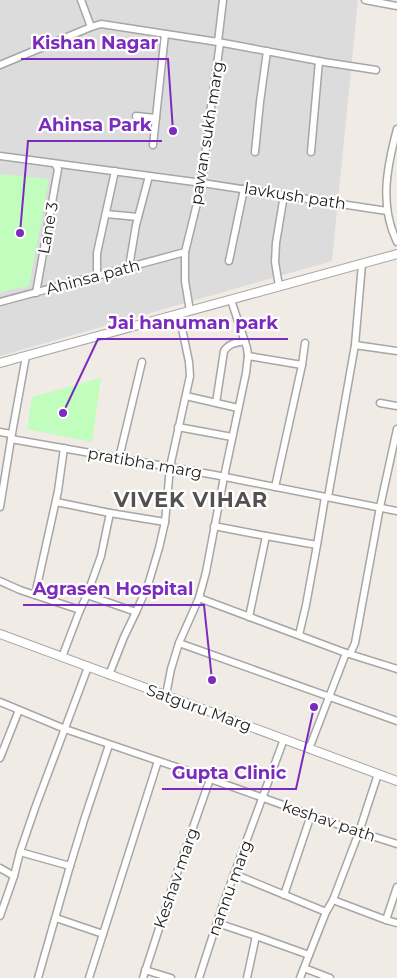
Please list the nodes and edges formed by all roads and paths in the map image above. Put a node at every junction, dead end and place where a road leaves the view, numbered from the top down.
1 (81, 0) edge
2 (222, 0) edge
3 (365, 0) edge
4 (397, 6) edge
5 (91, 27) junction
6 (165, 34) junction
7 (219, 42) junction
8 (267, 51) junction
9 (319, 61) junction
10 (0, 65) edge
11 (376, 70) dead end
12 (136, 116) dead end
13 (156, 118) junction
14 (397, 129) edge
15 (154, 145) dead end
16 (255, 152) dead end
17 (311, 152) dead end
18 (0, 156) edge
19 (55, 164) junction
20 (115, 171) junction
21 (148, 176) junction
22 (202, 182) junction
23 (244, 189) junction
24 (284, 195) junction
25 (388, 211) junction
26 (106, 214) junction
27 (138, 218) junction
28 (397, 242) edge
29 (185, 252) junction
30 (397, 254) edge
31 (229, 261) dead end
32 (362, 264) junction
33 (129, 267) junction
34 (97, 276) junction
35 (279, 286) junction
36 (36, 293) junction
37 (231, 300) junction
38 (0, 302) edge
39 (190, 311) junction
40 (178, 314) junction
41 (244, 341) junction
42 (306, 344) dead end
43 (355, 345) junction
44 (397, 352) edge
45 (26, 356) junction
46 (248, 356) junction
47 (142, 362) dead end
48 (0, 363) edge
49 (302, 365) junction
50 (186, 396) junction
51 (216, 403) junction
52 (380, 403) dead end
53 (397, 406) edge
54 (238, 408) junction
55 (178, 427) junction
56 (397, 429) edge
57 (0, 432) edge
58 (11, 436) junction
59 (232, 437) junction
60 (64, 448) junction
61 (119, 458) junction
62 (170, 467) junction
63 (224, 477) junction
64 (275, 487) junction
65 (327, 497) junction
66 (56, 502) junction
67 (0, 507) edge
68 (380, 507) junction
69 (397, 511) edge
70 (110, 513) junction
71 (165, 522) junction
72 (214, 526) junction
73 (266, 536) junction
74 (317, 544) junction
75 (0, 581) edge
76 (35, 595) junction
77 (87, 595) junction
78 (199, 598) junction
79 (80, 610) junction
80 (136, 612) junction
81 (249, 617) junction
82 (0, 634) edge
83 (299, 635) junction
84 (179, 643) junction
85 (348, 654) junction
86 (62, 657) junction
87 (88, 667) junction
88 (397, 669) edge
89 (109, 675) junction
90 (166, 696) junction
91 (328, 696) junction
92 (0, 702) edge
93 (19, 710) junction
94 (397, 722) edge
95 (65, 729) junction
96 (284, 739) junction
97 (109, 744) junction
98 (309, 749) junction
99 (0, 758) edge
100 (158, 761) junction
101 (378, 774) junction
102 (210, 779) junction
103 (397, 781) edge
104 (262, 797) junction
105 (312, 815) junction
106 (359, 832) junction
107 (397, 844) edge
108 (20, 852) junction
109 (70, 866) junction
110 (0, 868) edge
111 (234, 874) junction
112 (14, 876) junction
113 (397, 887) edge
114 (284, 895) junction
115 (333, 900) junction
116 (326, 912) junction
117 (0, 916) edge
118 (56, 918) junction
119 (386, 920) junction
120 (216, 923) junction
121 (397, 923) edge
122 (103, 934) junction
123 (256, 936) junction
124 (309, 955) junction
125 (304, 968) junction
126 (145, 970) junction
127 (38, 978) edge
128 (89, 978) edge
129 (143, 978) edge
130 (171, 978) edge
131 (199, 978) edge
132 (247, 978) edge
133 (300, 978) edge
134 (330, 978) edge

1 - 5 street
2 - 7 street, pawan sukh marg
3 - 4 street
5 - 6 street
5 - 10 street
6 - 7 street
6 - 13 street
7 - 8 street
7 - 22 street, pawan sukh marg
8 - 9 street
8 - 16 street
9 - 11 street
9 - 17 street
12 - 13 street
13 - 15 street
14 - 25 street
18 - 19 street, lavkush path
19 - 20 street, lavkush path
19 - 36 street, Lane 3
20 - 21 street, lavkush path
20 - 26 street
21 - 22 street, lavkush path
21 - 27 street
22 - 23 street, lavkush path
22 - 29 street, pawan sukh marg
23 - 24 street, lavkush path
23 - 31 street
24 - 25 street, lavkush path
24 - 35 street
25 - 28 street
26 - 27 street
26 - 34 street
27 - 33 street
29 - 33 street, Ahinsa path
29 - 39 street, pawan sukh marg
30 - 32 street
32 - 35 street
32 - 43 street
33 - 34 street, Ahinsa path
34 - 36 street, Ahinsa path
35 - 37 street
36 - 38 street, Ahinsa path
37 - 39 street
37 - 41 street
39 - 40 street
40 - 45 street
40 - 50 street
41 - 46 street
41 - 51 street
42 - 49 street
43 - 44 street
43 - 65 street
45 - 48 street
45 - 58 street
46 - 49 street
46 - 54 street
47 - 61 street
49 - 64 street
50 - 51 street
50 - 55 street
51 - 54 street
52 - 53 street
54 - 59 street
55 - 59 street
55 - 62 street
56 - 68 street
57 - 58 street, pratibha marg
58 - 60 street, pratibha marg
58 - 67 street
59 - 63 street
60 - 61 street, pratibha marg
60 - 66 street
61 - 62 street, pratibha marg
62 - 63 street, pratibha marg
62 - 71 street
63 - 64 street, pratibha marg
63 - 72 street
64 - 65 street, pratibha marg
65 - 68 street, pratibha marg
65 - 74 street
66 - 70 street
66 - 76 street
68 - 69 street, pratibha marg
68 - 85 street
70 - 71 street
70 - 77 street
71 - 80 street
72 - 73 street
72 - 78 street
73 - 74 street
73 - 81 street
74 - 83 street
75 - 76 street
76 - 79 street
77 - 79 street
77 - 80 street
78 - 81 street
78 - 84 street
79 - 86 street
80 - 89 street
81 - 83 street
82 - 86 street, Satguru Marg
83 - 85 street
84 - 90 street
84 - 91 street
85 - 88 street
85 - 91 street
86 - 87 street, Satguru Marg
87 - 89 street, Satguru Marg
87 - 95 street
89 - 90 street, Satguru Marg
90 - 96 street, Satguru Marg
91 - 94 street
91 - 98 street
92 - 93 street, keshav path
93 - 95 street, keshav path
93 - 99 street
95 - 97 street, keshav path
95 - 108 street
96 - 98 street, Satguru Marg
96 - 104 street, nannu marg
97 - 100 street, keshav path
97 - 109 street
98 - 101 street, Satguru Marg
100 - 102 street, keshav path
100 - 122 street
101 - 103 street, Satguru Marg
101 - 106 street
102 - 104 street, keshav path
102 - 126 street, Keshav marg
104 - 105 street, keshav path
104 - 111 street, nannu marg
105 - 106 street, keshav path
105 - 114 street
106 - 107 street, keshav path
106 - 115 street
108 - 109 street
108 - 112 street
109 - 118 street
110 - 112 street
111 - 114 street
111 - 120 street, nannu marg
112 - 117 street
113 - 119 street
114 - 116 street
115 - 116 street
115 - 119 street
116 - 124 street
118 - 122 street
118 - 127 street
119 - 121 street
120 - 123 street
120 - 131 street, nannu marg
122 - 128 street
123 - 124 street
123 - 132 street
124 - 125 street
125 - 133 street
125 - 134 street
126 - 129 street, Keshav marg
126 - 130 street

